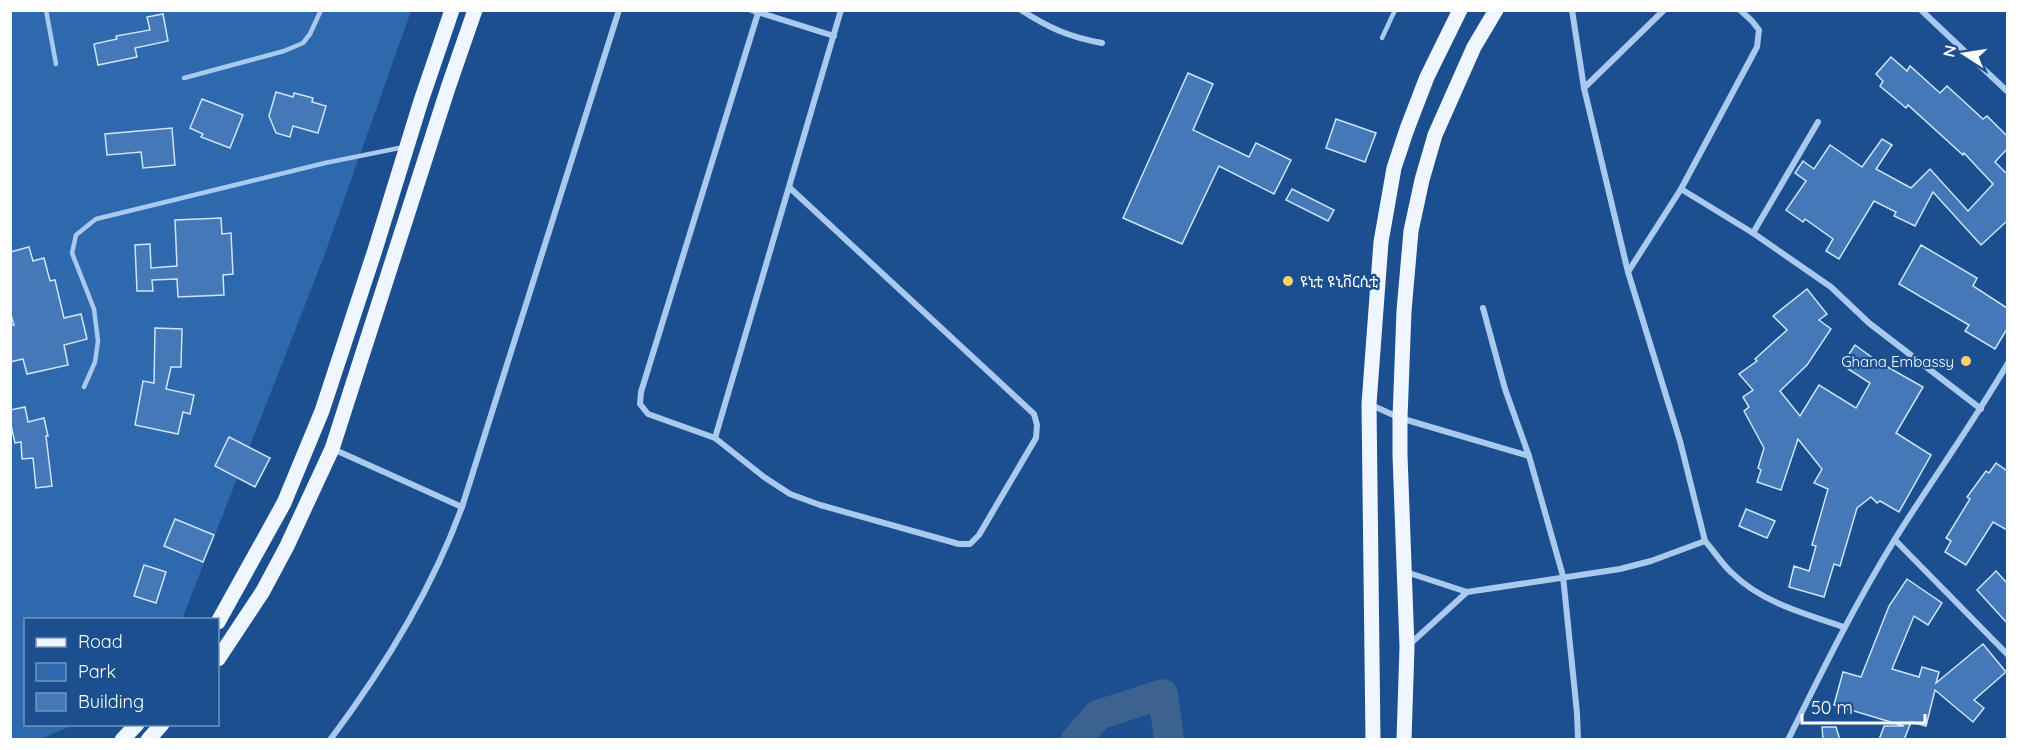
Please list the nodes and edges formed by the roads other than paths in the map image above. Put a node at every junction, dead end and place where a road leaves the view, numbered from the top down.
1 (46, 10) edge
2 (321, 10) edge
3 (452, 10) edge
4 (475, 10) edge
5 (619, 10) edge
6 (841, 10) edge
7 (1021, 10) edge
8 (1395, 10) edge
9 (1460, 10) edge
10 (1496, 10) edge
11 (1572, 10) edge
12 (1664, 10) edge
13 (1740, 10) edge
14 (1921, 10) edge
15 (754, 12) edge
16 (834, 36) junction
17 (1382, 38) dead end
18 (1101, 43) dead end
19 (56, 64) dead end
20 (184, 78) dead end
21 (1584, 88) junction
22 (2007, 92) edge
23 (1818, 122) dead end
24 (407, 146) junction
25 (790, 188) junction
26 (1681, 189) junction
27 (1754, 233) junction
28 (1628, 272) junction
29 (1483, 308) dead end
30 (2007, 363) edge
31 (84, 387) dead end
32 (1369, 404) junction
33 (1981, 409) junction
34 (1400, 418) junction
35 (715, 438) junction
36 (332, 449) junction
37 (1529, 456) junction
38 (462, 507) junction
39 (1895, 540) junction
40 (1705, 541) junction
41 (1404, 571) junction
42 (1563, 576) junction
43 (1467, 592) junction
44 (219, 620) edge
45 (1844, 627) junction
46 (1407, 647) junction
47 (2007, 655) edge
48 (219, 656) edge
49 (135, 726) edge
50 (160, 726) edge
51 (122, 740) edge
52 (148, 740) edge
53 (330, 740) edge
54 (1373, 740) edge
55 (1404, 740) edge
56 (1578, 740) edge
57 (1788, 740) edge

1 - 19 lane
2 - 20 lane
3 - 24 main road
4 - 36 main road
5 - 38 street
6 - 16 street
7 - 18 street
8 - 17 lane
9 - 32 main road
10 - 34 main road
11 - 21 street
12 - 21 street
13 - 26 street
14 - 22 street
15 - 16 street
15 - 35 street
16 - 25 street
21 - 28 street
23 - 27 street
24 - 31 lane
24 - 44 main road
25 - 35 street
25 - 35 street
26 - 27 street
26 - 28 street
27 - 33 street
28 - 40 street
29 - 37 street
30 - 33 street
32 - 34 street
32 - 54 main road
33 - 39 street
34 - 37 street
34 - 41 main road
36 - 38 street
36 - 48 main road
37 - 42 street
38 - 53 street
39 - 45 street
39 - 47 street
40 - 42 street
40 - 45 street
41 - 43 street
41 - 46 main road
42 - 43 street
42 - 56 street
43 - 46 street
45 - 57 street
46 - 55 main road
49 - 51 main road
50 - 52 main road

